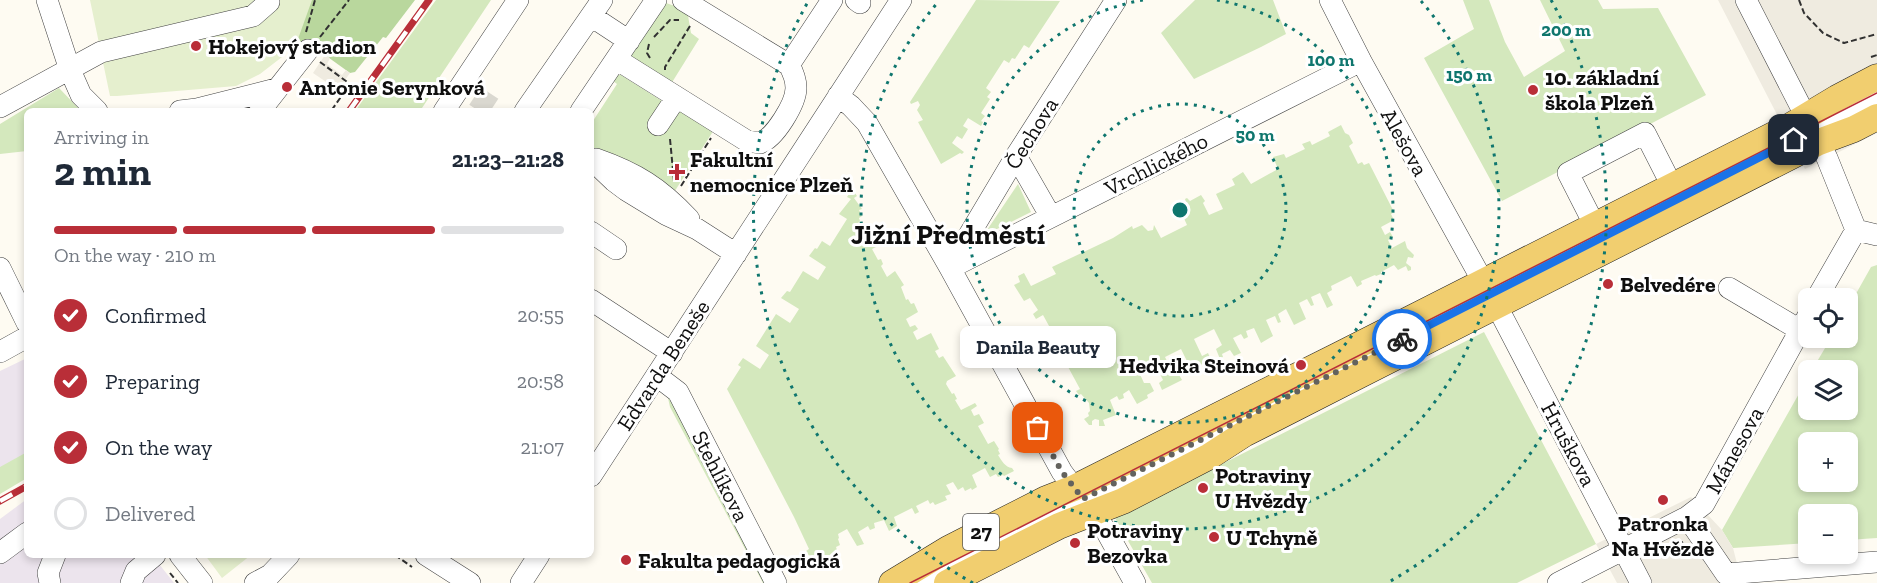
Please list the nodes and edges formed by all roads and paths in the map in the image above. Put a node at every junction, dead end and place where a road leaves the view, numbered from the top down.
1 (47, 0) edge
2 (315, 0) edge
3 (349, 0) edge
4 (518, 0) edge
5 (656, 0) edge
6 (832, 0) edge
7 (901, 0) edge
8 (1116, 0) edge
9 (1330, 0) edge
10 (1746, 0) edge
11 (1799, 0) edge
12 (269, 2) dead end
13 (596, 8) edge
14 (682, 10) edge
15 (713, 18) junction
16 (687, 24) dead end
17 (1877, 34) edge
18 (629, 41) junction
19 (308, 50) junction
20 (616, 59) junction
21 (652, 61) dead end
22 (1361, 61) junction
23 (657, 64) dead end
24 (789, 65) junction
25 (665, 67) dead end
26 (70, 70) junction
27 (1877, 77) edge
28 (276, 89) junction
29 (838, 96) junction
30 (676, 98) junction
31 (1877, 98) edge
32 (0, 107) edge
33 (94, 108) edge
34 (201, 108) edge
35 (262, 108) edge
36 (333, 108) edge
37 (448, 108) edge
38 (527, 108) edge
39 (583, 108) edge
40 (1877, 117) edge
41 (720, 124) junction
42 (658, 125) dead end
43 (1812, 130) junction
44 (1016, 156) junction
45 (594, 159) edge
46 (1672, 186) junction
47 (678, 191) dead end
48 (1051, 217) junction
49 (1595, 226) junction
50 (1856, 230) junction
51 (594, 234) edge
52 (1877, 235) edge
53 (616, 249) dead end
54 (736, 254) junction
55 (0, 268) edge
56 (950, 268) junction
57 (1729, 288) dead end
58 (1823, 288) edge
59 (1489, 294) junction
60 (594, 302) edge
61 (24, 317) edge
62 (1798, 319) edge
63 (1798, 333) edge
64 (24, 339) edge
65 (0, 352) edge
66 (672, 353) junction
67 (657, 376) junction
68 (594, 471) edge
69 (1083, 500) junction
70 (1687, 517) junction
71 (24, 535) edge
72 (1688, 539) dead end
73 (1624, 550) junction
74 (0, 553) edge
75 (1656, 554) dead end
76 (54, 558) edge
77 (151, 558) edge
78 (182, 558) edge
79 (286, 558) edge
80 (431, 558) edge
81 (537, 558) edge
82 (1877, 562) edge
83 (1724, 578) edge
84 (50, 583) edge
85 (131, 583) edge
86 (202, 583) edge
87 (255, 583) edge
88 (470, 583) edge
89 (521, 583) edge
90 (776, 583) edge
91 (892, 583) edge
92 (917, 583) edge
93 (947, 583) edge
94 (1135, 583) edge
95 (1558, 583) edge
96 (1641, 583) edge

1 - 26 street
2 - 19 path
3 - 19 path
4 - 37 street
5 - 18 street
6 - 24 street
7 - 29 street, Edvarda Beneše
8 - 44 street, Čechova
9 - 22 street, Alešova
10 - 43 street
11 - 17 path
12 - 26 street
13 - 18 street
13 - 38 street
14 - 15 street
14 - 21 path
15 - 16 path
15 - 24 street
18 - 20 street
19 - 28 street
19 - 36 path
20 - 30 street
20 - 39 street
22 - 48 street, Vrchlického
22 - 59 street, Alešova
23 - 25 path
24 - 41 street
26 - 32 street
26 - 33 street
27 - 43 main road, 27
28 - 34 street
28 - 35 street
29 - 54 street, Edvarda Beneše
29 - 56 street
30 - 41 street
30 - 42 street
31 - 43 street
40 - 43 main road, 27
41 - 47 path
43 - 46 main road, 27
43 - 50 street
43 - 59 main road, 27
44 - 48 street
44 - 56 street, Čechova
45 - 54 street
46 - 49 main road, 27
46 - 49 street
48 - 56 street, Vrchlického
49 - 59 main road, 27
50 - 52 street
50 - 58 street
51 - 53 street
54 - 66 street, Edvarda Beneše
55 - 61 street
56 - 69 street
57 - 62 street
59 - 69 main road, 27
59 - 69 main road, 27
59 - 73 street, Hruškova
60 - 66 street
63 - 70 street, Mánesova
64 - 65 street
66 - 67 street, Edvarda Beneše
67 - 68 street, Edvarda Beneše
67 - 90 street, Stehlíkova
69 - 91 main road, 27
69 - 92 street
69 - 93 main road, 27
69 - 94 street
70 - 73 street, Mánesova
70 - 83 street
71 - 74 street
72 - 75 path
73 - 95 street, Mánesova
73 - 96 street, Hruškova
76 - 84 street
77 - 85 street
78 - 86 street
79 - 87 street
80 - 88 street
81 - 89 street
82 - 83 street

